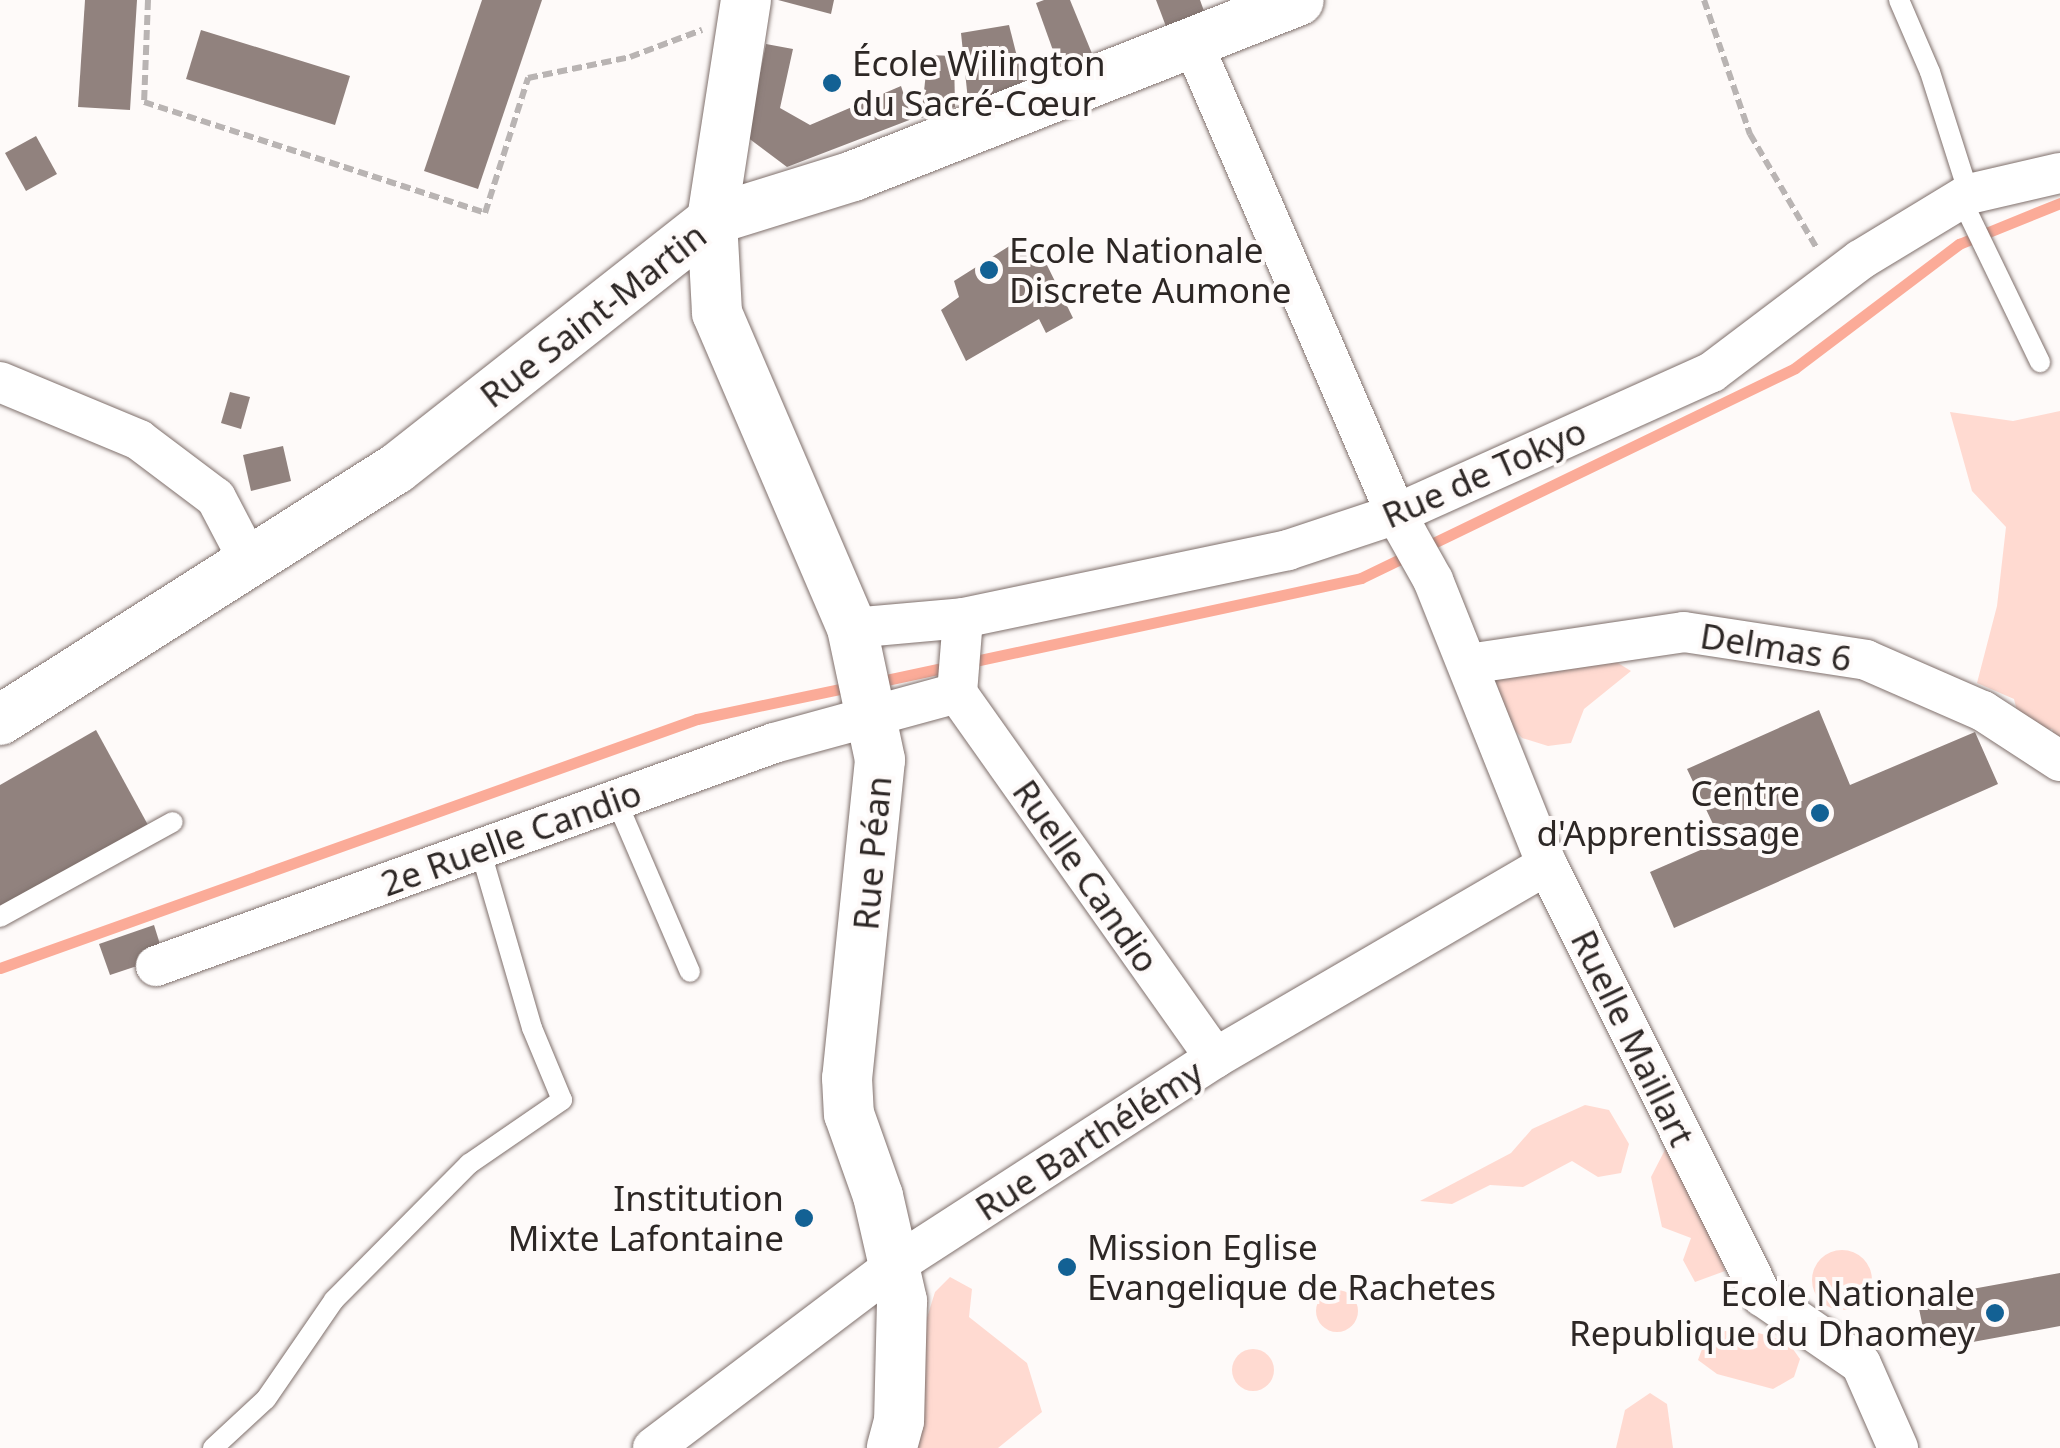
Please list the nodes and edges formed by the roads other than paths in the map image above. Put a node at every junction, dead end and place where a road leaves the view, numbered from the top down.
1 (1298, 0) edge
2 (1899, 0) edge
3 (744, 12) edge
4 (1193, 44) junction
5 (2060, 173) edge
6 (1968, 203) junction
7 (712, 220) junction
8 (2040, 362) dead end
9 (0, 382) edge
10 (1396, 514) junction
11 (252, 566) junction
12 (964, 618) junction
13 (852, 628) junction
14 (1468, 664) junction
15 (957, 693) junction
16 (867, 713) junction
17 (0, 720) edge
18 (2060, 761) edge
19 (616, 800) junction
20 (172, 822) dead end
21 (480, 849) junction
22 (1548, 866) junction
23 (0, 917) edge
24 (156, 966) dead end
25 (690, 972) dead end
26 (1215, 1058) junction
27 (895, 1265) junction
28 (213, 1448) edge
29 (653, 1448) edge
30 (892, 1448) edge
31 (1898, 1448) edge

1 - 4 street, Rue Saint-Martin
2 - 6 lane
3 - 7 street, Rue Péan
4 - 7 street, Rue Saint-Martin
4 - 10 street
5 - 6 street, Rue de Tokyo
6 - 8 lane
6 - 10 street, Rue de Tokyo
7 - 11 street, Rue Saint-Martin
7 - 13 street, Rue Péan
9 - 11 street
10 - 12 street, Rue de Tokyo
10 - 14 street, Ruelle Maillart
11 - 17 street, Rue Saint-Martin
12 - 13 street, Rue de Tokyo
12 - 15 street
13 - 16 street, Rue Péan
14 - 18 street, Delmas 6
14 - 22 street, Ruelle Maillart
15 - 16 street, 2e Ruelle Candio
15 - 26 street, Ruelle Candio
16 - 19 street, 2e Ruelle Candio
16 - 27 street, Rue Péan
19 - 21 street, 2e Ruelle Candio
19 - 25 lane
20 - 23 lane
21 - 24 street, 2e Ruelle Candio
21 - 28 lane
22 - 26 street, Rue Barthélémy
22 - 31 street, Ruelle Maillart
26 - 27 street, Rue Barthélémy
27 - 29 street, Rue Barthélémy
27 - 30 street, Rue Péan

